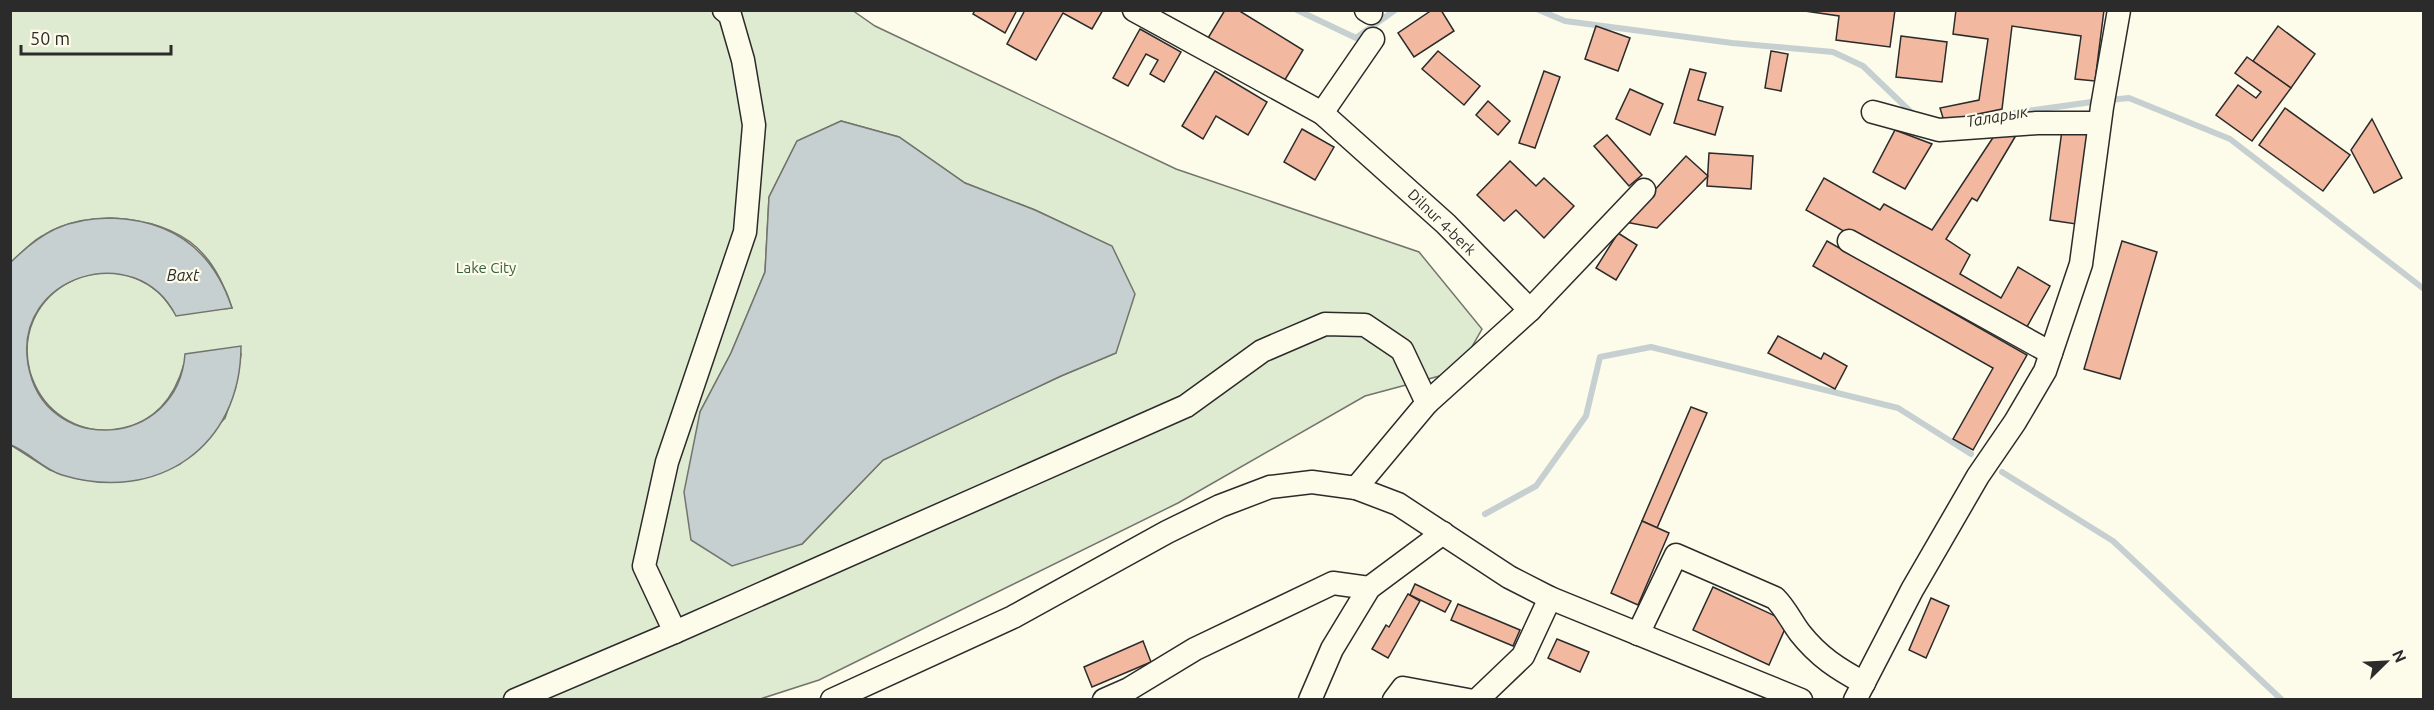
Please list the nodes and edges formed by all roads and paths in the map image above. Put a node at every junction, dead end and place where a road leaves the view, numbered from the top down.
1 (724, 10) edge
2 (1134, 10) edge
3 (2119, 10) edge
4 (1373, 39) dead end
5 (2102, 107) junction
6 (1873, 112) dead end
7 (1322, 113) junction
8 (1644, 190) dead end
9 (1849, 241) dead end
10 (1530, 310) junction
11 (2051, 353) junction
12 (1427, 403) junction
13 (1356, 488) junction
14 (1443, 534) junction
15 (1369, 588) junction
16 (1550, 598) junction
17 (675, 632) junction
18 (1638, 634) junction
19 (1860, 691) edge
20 (1132, 694) edge
21 (514, 699) edge
22 (832, 699) edge
23 (1104, 699) edge
24 (1310, 699) edge
25 (1394, 699) edge
26 (1468, 699) edge
27 (1477, 699) edge
28 (1801, 699) edge

1 - 17 street
2 - 7 street, Dilnur 4-berk
3 - 5 street
4 - 7 street
5 - 6 street
5 - 11 street
7 - 10 street, Dilnur 4-berk
8 - 10 street
9 - 11 street
10 - 12 street
11 - 19 street
12 - 13 street
12 - 17 street
13 - 14 street
13 - 22 street
14 - 15 street
14 - 16 street
15 - 20 street
15 - 24 street
16 - 18 street
16 - 27 street
17 - 21 street
18 - 19 street
18 - 28 street
20 - 23 street
25 - 26 street

